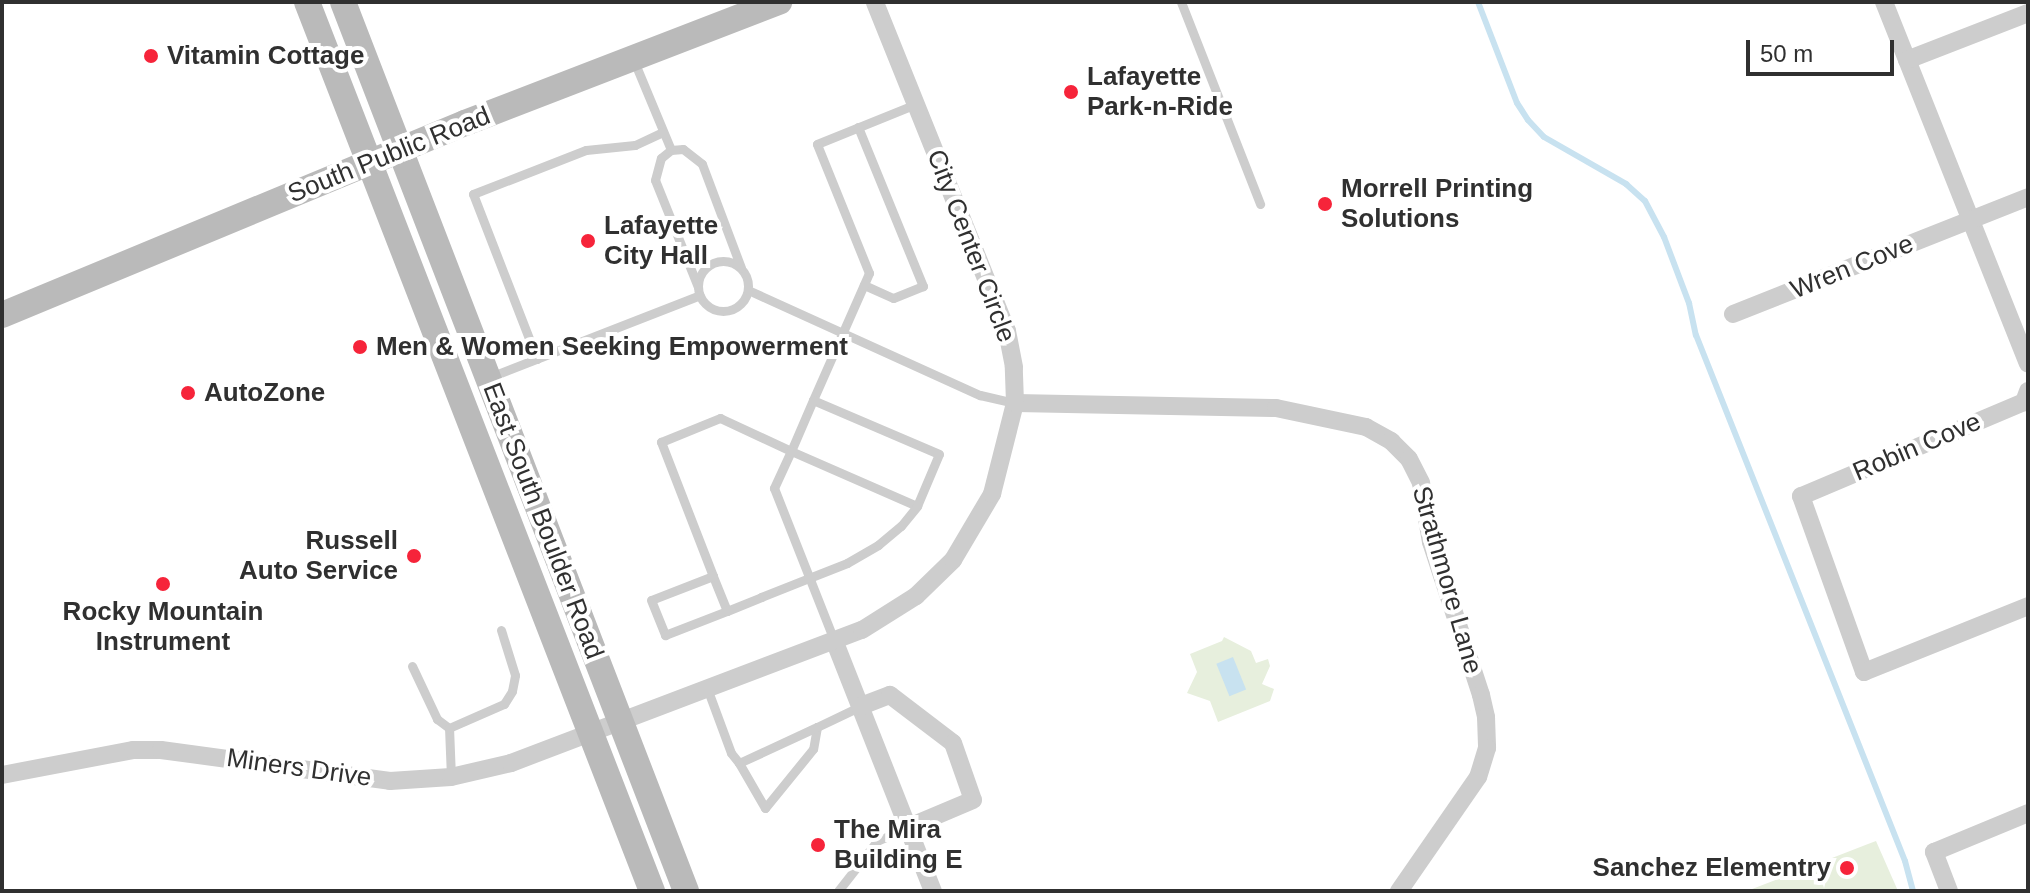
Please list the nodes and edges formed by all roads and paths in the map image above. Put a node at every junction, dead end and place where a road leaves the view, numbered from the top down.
1 (307, 2) edge
2 (343, 2) edge
3 (779, 2) edge
4 (875, 2) edge
5 (1181, 2) edge
6 (1884, 2) edge
7 (2028, 13) edge
8 (633, 58) junction
9 (1907, 60) junction
10 (916, 104) junction
11 (858, 127) junction
12 (663, 132) junction
13 (671, 150) junction
14 (400, 151) junction
15 (371, 162) junction
16 (2028, 197) edge
17 (1260, 204) dead end
18 (1971, 220) junction
19 (741, 268) junction
20 (864, 285) junction
21 (748, 290) junction
22 (699, 291) junction
23 (1733, 314) dead end
24 (2, 315) edge
25 (842, 334) junction
26 (537, 359) junction
27 (2028, 363) edge
28 (488, 378) junction
29 (2028, 391) edge
30 (813, 400) junction
31 (1015, 403) junction
32 (791, 451) junction
33 (917, 506) junction
34 (713, 576) junction
35 (809, 578) junction
36 (2028, 606) edge
37 (727, 611) junction
38 (501, 630) dead end
39 (834, 640) junction
40 (412, 666) dead end
41 (707, 688) junction
42 (861, 706) junction
43 (620, 720) junction
44 (817, 727) junction
45 (449, 728) junction
46 (590, 731) junction
47 (739, 763) junction
48 (2, 775) edge
49 (451, 777) junction
50 (2028, 813) edge
51 (909, 827) junction
52 (652, 891) edge
53 (686, 891) edge
54 (838, 891) edge
55 (933, 891) edge
56 (1399, 891) edge
57 (1949, 891) edge

1 - 15 main road, East South Boulder Road
2 - 14 main road, East South Boulder Road
3 - 8 main road, South Public Road
4 - 10 street, City Center Circle
5 - 17 lane
6 - 9 street
7 - 9 street
8 - 12 lane
8 - 14 main road, South Public Road
9 - 18 street
10 - 11 lane
10 - 31 street, City Center Circle
11 - 20 lane
11 - 20 lane
12 - 13 lane
12 - 26 lane
13 - 19 lane
13 - 22 lane
14 - 15 main road, South Public Road
14 - 28 main road, East South Boulder Road
15 - 24 main road, South Public Road
15 - 46 main road, East South Boulder Road
16 - 18 street, Wren Cove
18 - 23 street, Wren Cove
18 - 27 street
19 - 21 lane
19 - 22 lane
20 - 25 lane
21 - 22 lane
21 - 25 lane
22 - 26 lane
25 - 30 lane
25 - 31 lane
26 - 28 lane
28 - 43 main road, East South Boulder Road
29 - 36 street, Robin Cove
30 - 32 lane
30 - 33 lane
31 - 39 street, City Center Circle
31 - 56 street, Strathmore Lane
32 - 33 lane
32 - 34 lane
32 - 35 lane
33 - 35 lane
34 - 37 lane
34 - 37 lane
35 - 37 lane
35 - 39 lane
38 - 45 lane
39 - 41 street, City Center Circle
39 - 42 street
40 - 45 lane
41 - 43 street, City Center Circle
41 - 47 lane
42 - 44 lane
42 - 51 street
42 - 51 street
43 - 46 street, City Center Circle
43 - 53 main road, East South Boulder Road
44 - 47 lane
44 - 47 lane
45 - 49 lane
46 - 49 street, Miners Drive
46 - 52 main road, East South Boulder Road
48 - 49 street, Miners Drive
50 - 57 street
51 - 54 lane
51 - 55 street

